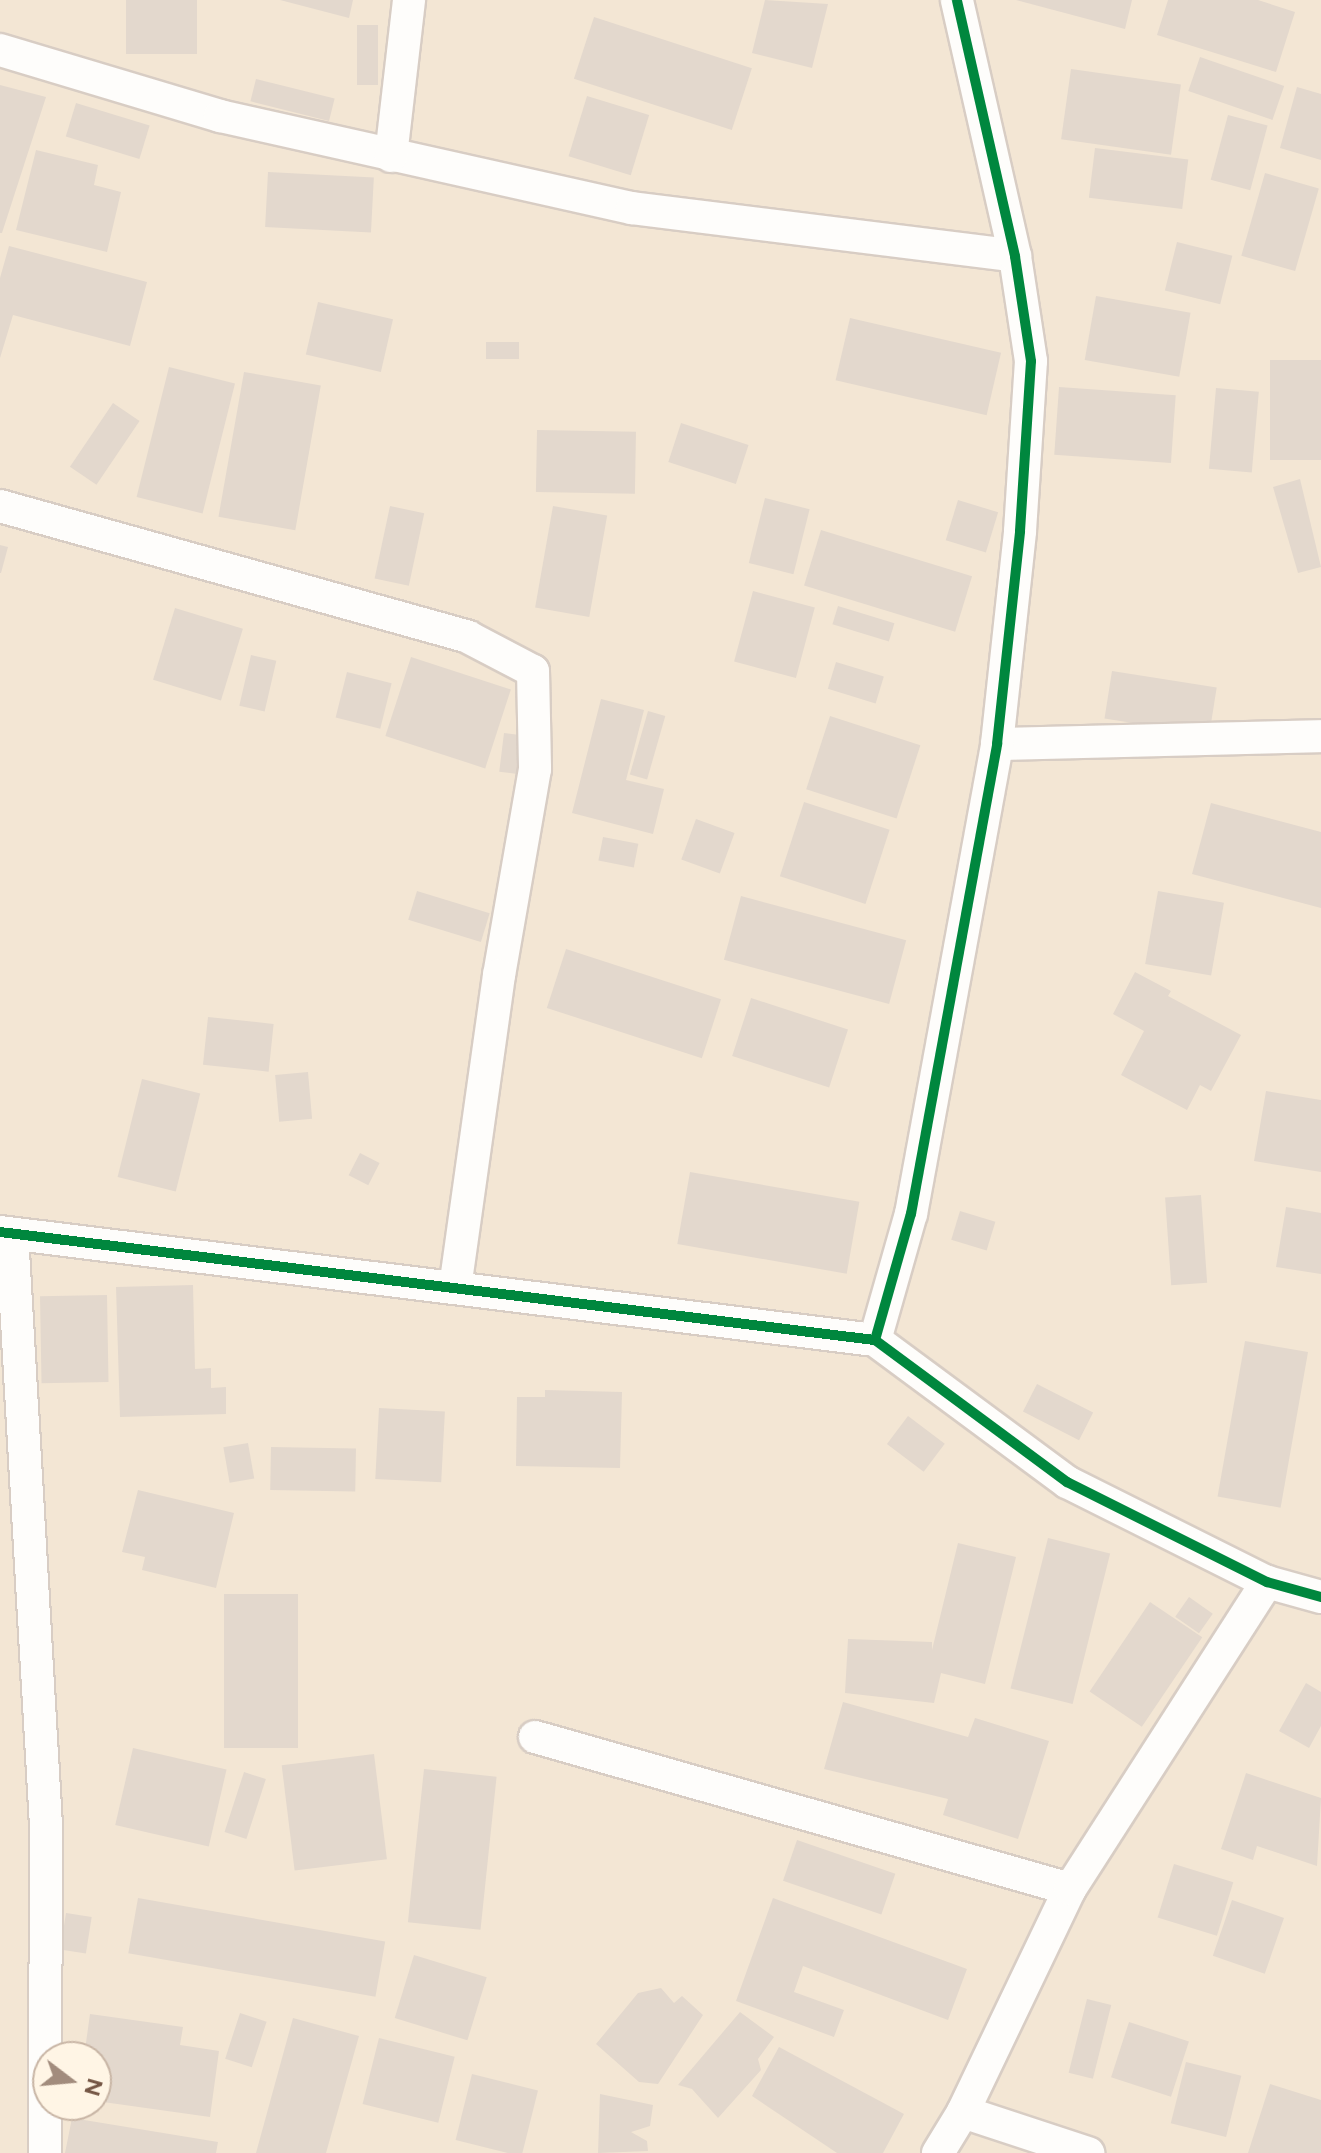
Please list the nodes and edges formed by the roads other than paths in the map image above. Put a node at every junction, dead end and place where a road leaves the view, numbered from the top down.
1 (409, 0) edge
2 (957, 0) edge
3 (0, 50) edge
4 (391, 156) junction
5 (1015, 256) junction
6 (0, 506) edge
7 (1321, 736) edge
8 (997, 744) junction
9 (6, 1233) edge
10 (455, 1287) junction
11 (875, 1340) junction
12 (1267, 1582) junction
13 (1321, 1597) edge
14 (535, 1737) dead end
15 (1070, 1889) junction
16 (963, 2112) junction
17 (45, 2153) edge
18 (938, 2153) edge
19 (1088, 2153) edge

1 - 4 street
2 - 5 street
3 - 4 street
4 - 5 street
5 - 8 street
6 - 10 street
7 - 8 street
8 - 11 street
9 - 10 street
9 - 17 street
10 - 11 street
11 - 12 street
12 - 13 street
12 - 15 street
14 - 15 street
15 - 16 street
16 - 18 street
16 - 19 street

